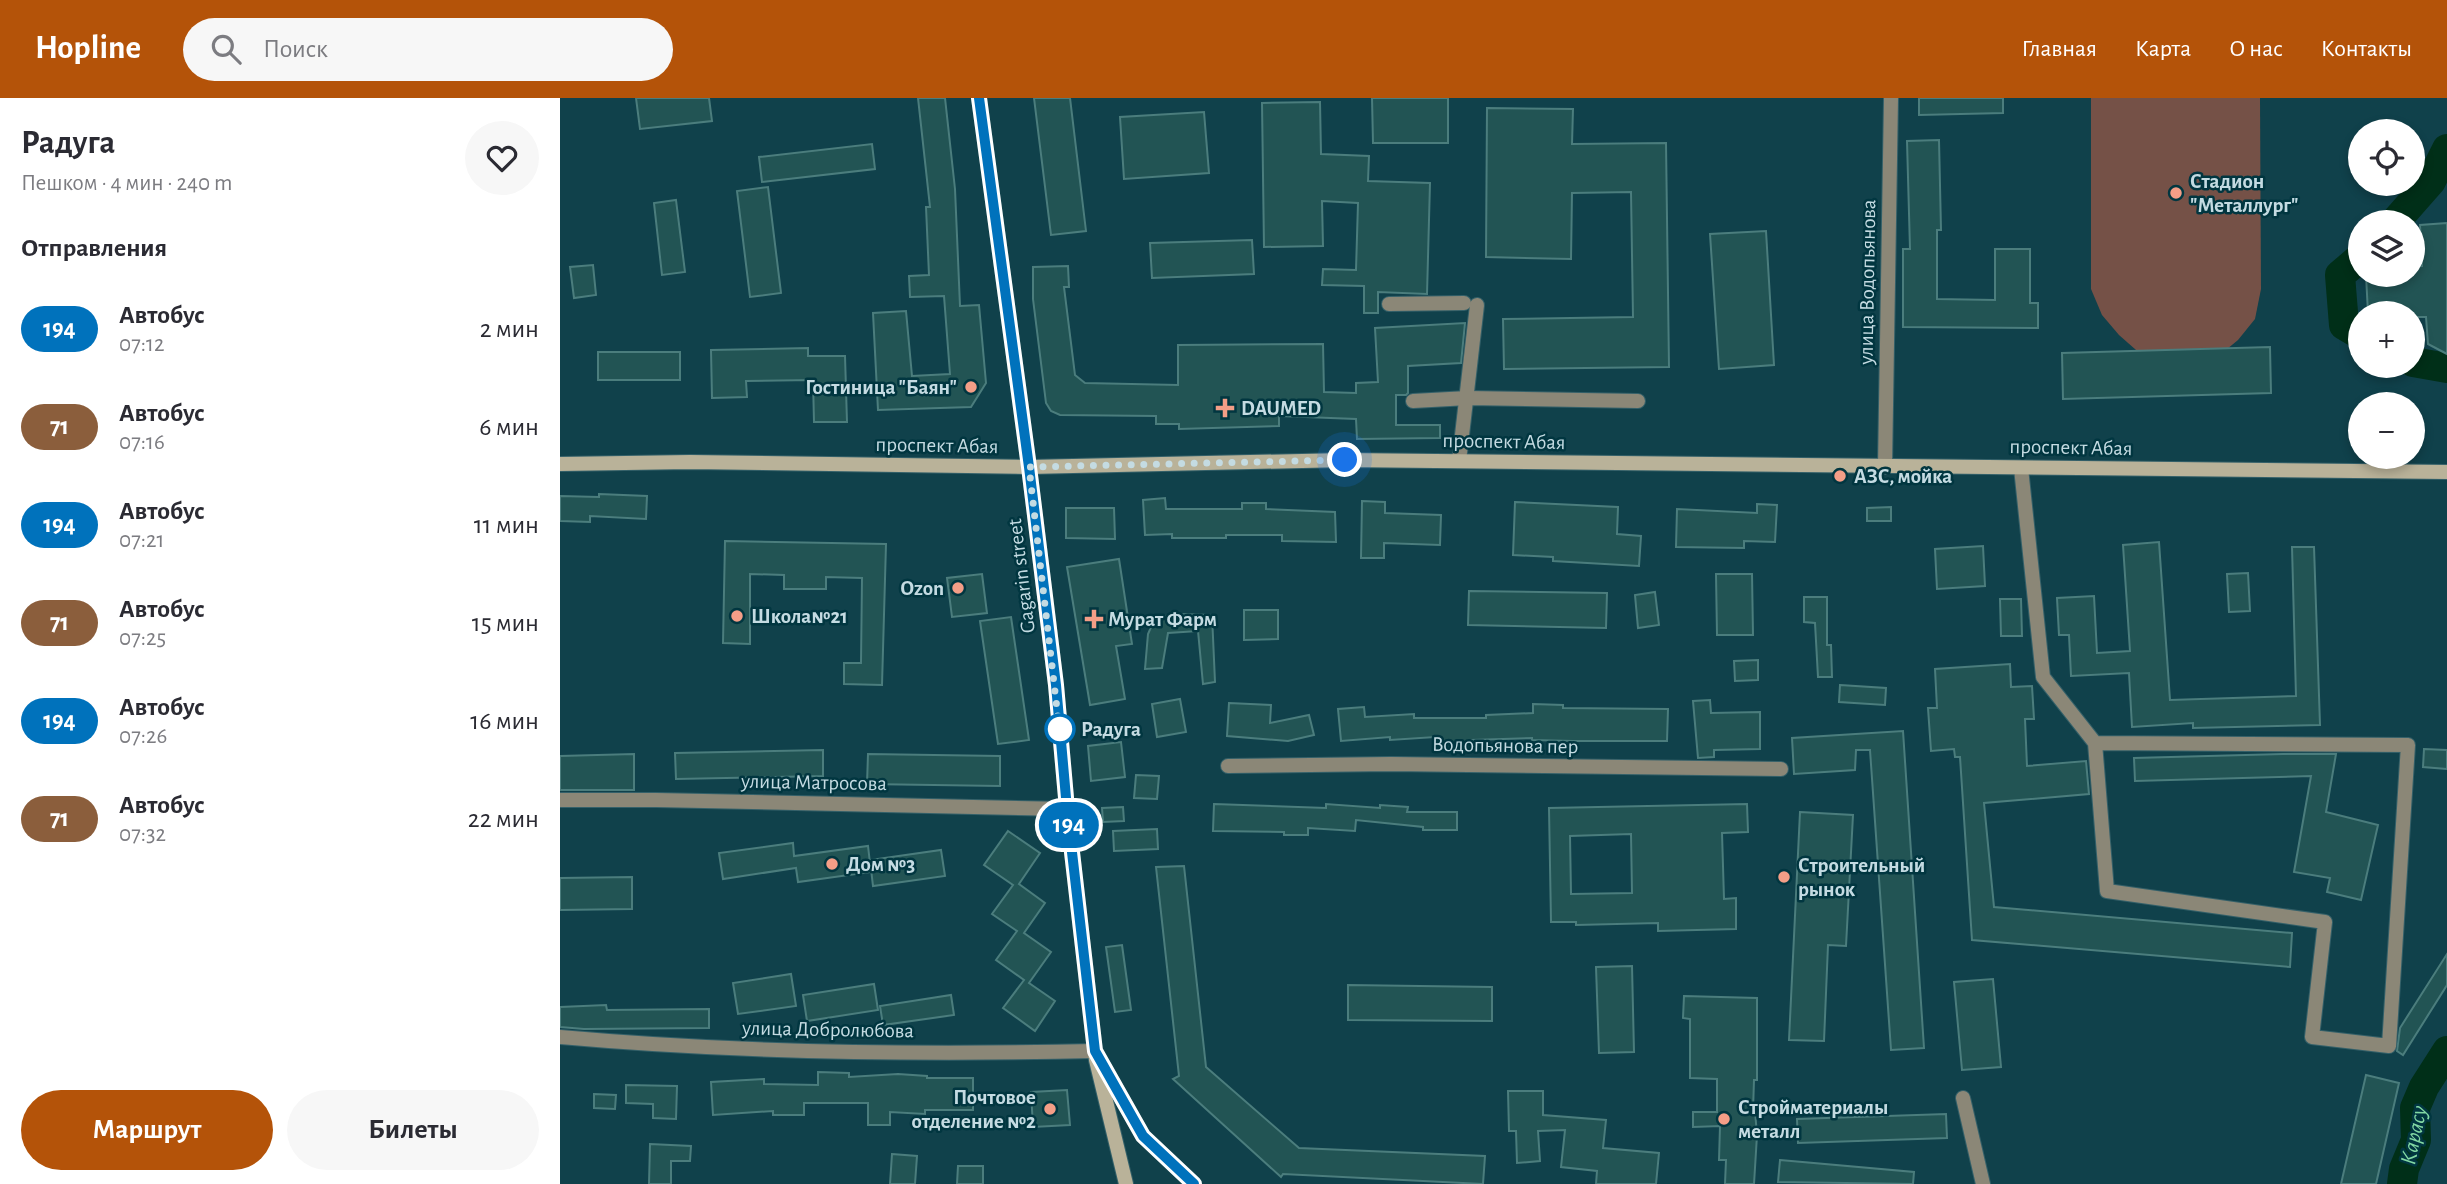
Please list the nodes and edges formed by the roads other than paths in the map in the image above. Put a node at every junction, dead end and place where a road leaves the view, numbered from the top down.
1 (979, 98) edge
2 (1891, 98) edge
3 (1389, 304) dead end
4 (1468, 398) junction
5 (1413, 401) dead end
6 (1638, 401) dead end
7 (1459, 461) junction
8 (560, 464) edge
9 (1029, 467) junction
10 (1885, 467) junction
11 (2021, 468) junction
12 (2447, 472) edge
13 (2095, 743) junction
14 (1228, 766) dead end
15 (1781, 769) dead end
16 (560, 800) edge
17 (1067, 809) junction
18 (560, 1037) edge
19 (1095, 1051) junction
20 (1963, 1098) dead end
21 (1143, 1136) junction
22 (1117, 1148) junction
23 (1126, 1184) edge
24 (1194, 1184) edge
25 (1983, 1184) edge

1 - 9 main road, Gagarin street
2 - 10 street, улица Водопьянова
3 - 4 street
4 - 5 street
4 - 6 street
4 - 7 street
7 - 9 main road, проспект Абая
7 - 10 main road, проспект Абая
8 - 9 main road, проспект Абая
9 - 17 main road, Gagarin street
10 - 11 main road, проспект Абая
11 - 12 main road, проспект Абая
11 - 13 street
13 - 13 street
14 - 15 street, Водопьянова пер
16 - 17 street, улица Матросова
17 - 19 main road, Gagarin street
18 - 19 street, улица Добролюбова
19 - 21 main road
19 - 22 main road, Gagarin street
20 - 25 street
21 - 22 main road
21 - 24 main road
22 - 23 main road, Gagarin street

